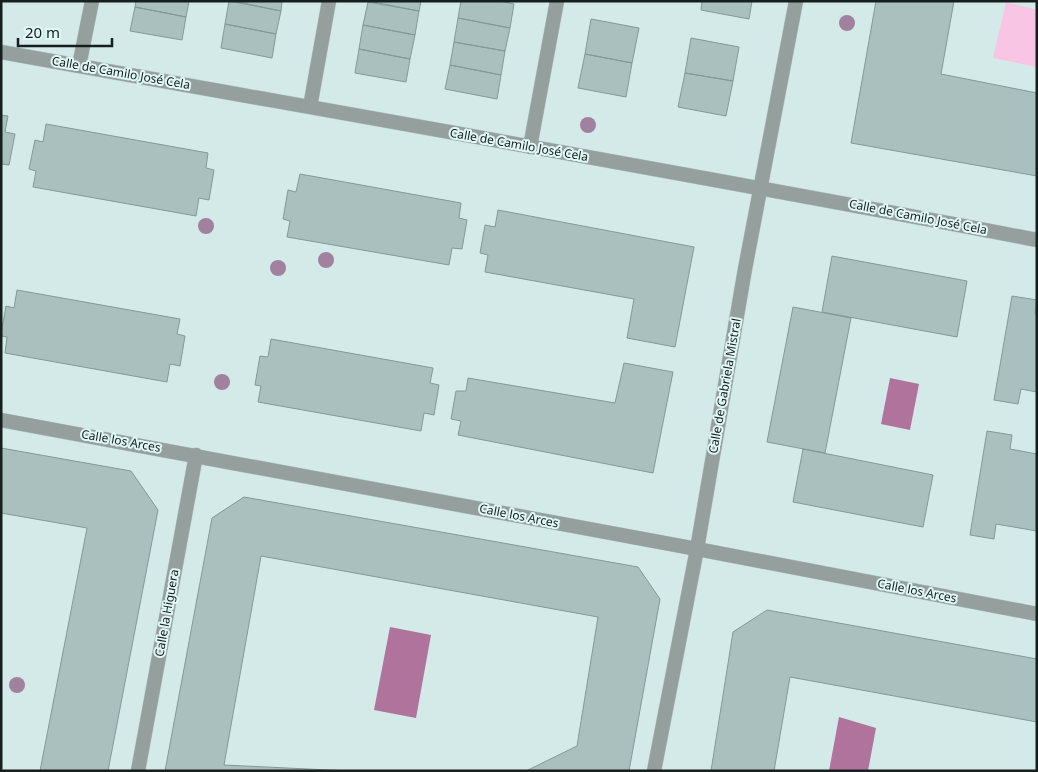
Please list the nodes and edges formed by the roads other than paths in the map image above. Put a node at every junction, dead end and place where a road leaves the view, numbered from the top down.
1 (92, 1) edge
2 (329, 1) edge
3 (557, 1) edge
4 (796, 1) edge
5 (1, 52) edge
6 (79, 66) junction
7 (310, 108) junction
8 (530, 147) junction
9 (762, 189) junction
10 (1037, 240) edge
11 (1, 420) edge
12 (196, 455) junction
13 (697, 548) junction
14 (1037, 614) edge
15 (138, 771) edge
16 (654, 771) edge

1 - 6 street
2 - 7 street
3 - 8 street
4 - 9 street, Calle de Gabriela Mistral
5 - 6 street, Calle de Camilo José Cela
6 - 7 street, Calle de Camilo José Cela
7 - 8 street, Calle de Camilo José Cela
8 - 9 street, Calle de Camilo José Cela
9 - 10 street, Calle de Camilo José Cela
9 - 13 street, Calle de Gabriela Mistral
11 - 12 street, Calle los Arces
12 - 13 street, Calle los Arces
12 - 15 street, Calle la Higuera
13 - 14 street, Calle los Arces
13 - 16 street, Calle de Gabriela Mistral

